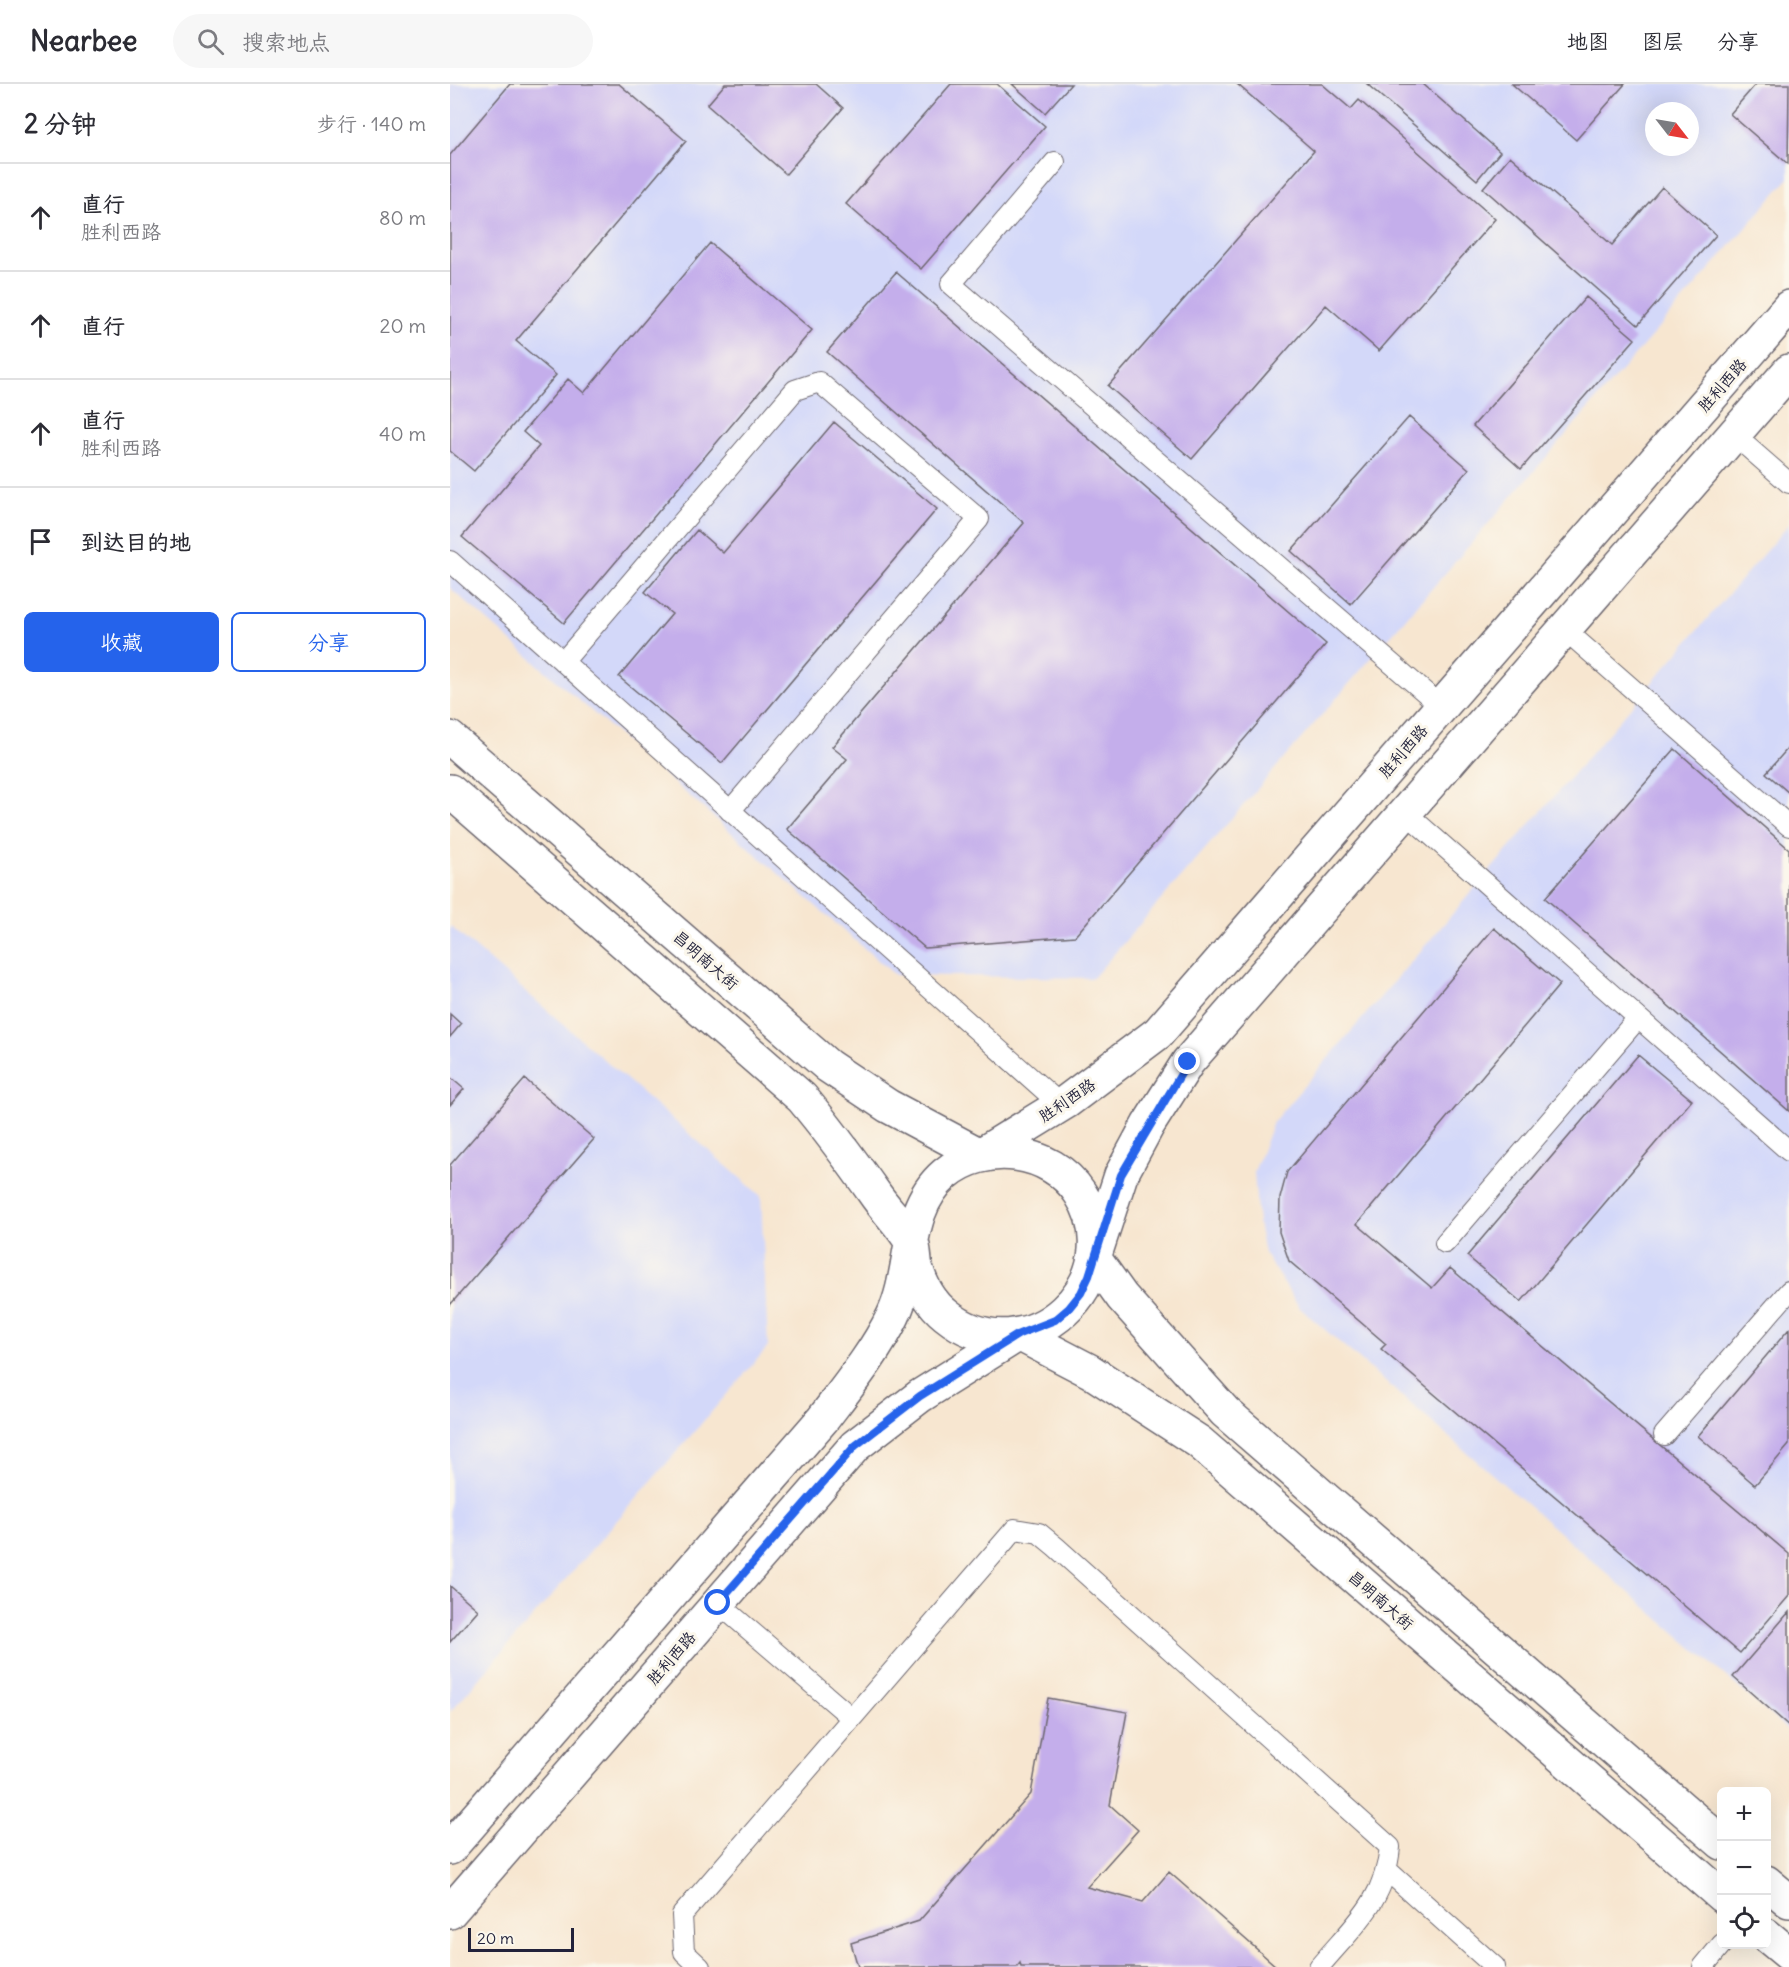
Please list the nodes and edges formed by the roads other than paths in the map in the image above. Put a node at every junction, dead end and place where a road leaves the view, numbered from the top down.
1 (1055, 162) dead end
2 (1789, 307) edge
3 (1789, 371) edge
4 (1734, 435) junction
5 (1789, 483) edge
6 (450, 561) edge
7 (1564, 629) junction
8 (563, 662) junction
9 (1442, 707) junction
10 (450, 738) edge
11 (450, 791) edge
12 (730, 811) junction
13 (1405, 812) junction
14 (1789, 826) edge
15 (1638, 1018) junction
16 (1061, 1106) junction
17 (1789, 1151) edge
18 (980, 1155) junction
19 (1445, 1243) dead end
20 (913, 1245) junction
21 (1094, 1258) junction
22 (1789, 1291) edge
23 (1019, 1334) junction
24 (1664, 1435) dead end
25 (718, 1603) junction
26 (852, 1718) junction
27 (1720, 1841) edge
28 (450, 1848) edge
29 (1388, 1870) junction
30 (1771, 1885) edge
31 (1721, 1895) edge
32 (1789, 1901) edge
33 (450, 1912) edge
34 (1771, 1938) edge
35 (1718, 1949) edge
36 (1789, 1954) edge
37 (700, 1967) edge
38 (1319, 1967) edge
39 (1495, 1967) edge
40 (1703, 1967) edge

1 - 9 lane
2 - 9 main road, 胜利西路
3 - 4 main road
4 - 5 lane
4 - 7 main road
6 - 8 lane
7 - 13 main road
7 - 14 lane
8 - 12 lane
8 - 12 lane
9 - 16 main road, 胜利西路
10 - 18 main road, 昌明南大街
11 - 20 main road
12 - 16 lane
13 - 15 lane
13 - 21 main road
15 - 17 lane
15 - 19 lane
16 - 18 main road, 胜利西路
18 - 20 main road
18 - 21 main road
20 - 23 main road
20 - 28 main road
21 - 23 main road
21 - 27 main road
22 - 24 lane
23 - 25 main road, 胜利西路
23 - 31 main road, 昌明南大街
25 - 26 lane
25 - 33 main road, 胜利西路
26 - 29 lane
26 - 37 lane
29 - 38 lane
29 - 39 lane
30 - 32 main road
34 - 36 main road
35 - 40 lane

